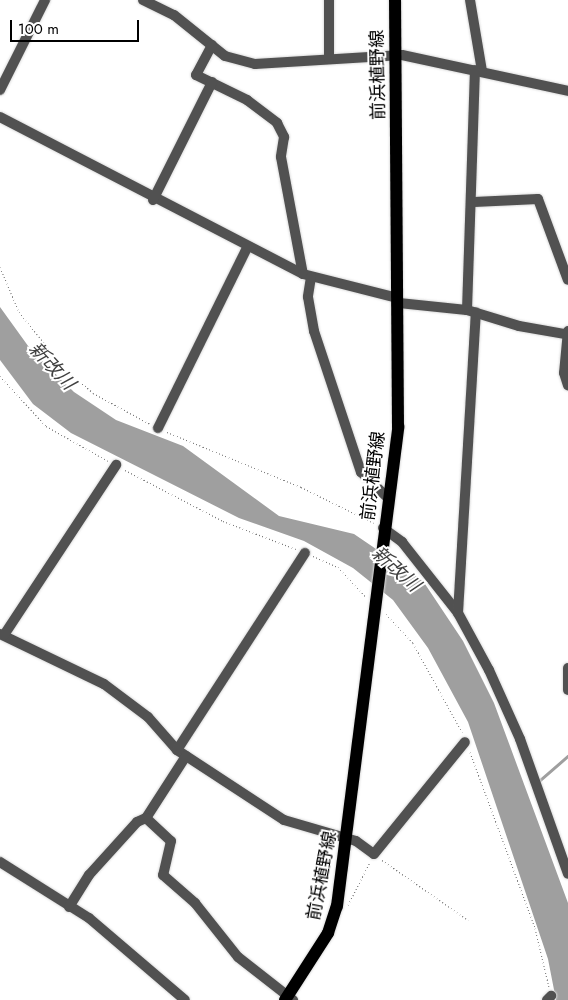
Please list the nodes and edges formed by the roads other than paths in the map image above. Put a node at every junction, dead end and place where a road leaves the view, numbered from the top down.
1 (45, 0) edge
2 (143, 0) edge
3 (329, 0) edge
4 (395, 0) edge
5 (470, 0) edge
6 (212, 44) junction
7 (396, 54) junction
8 (329, 59) junction
9 (479, 70) junction
10 (212, 82) junction
11 (0, 90) edge
12 (568, 91) edge
13 (0, 117) edge
14 (153, 200) junction
15 (474, 202) junction
16 (248, 248) junction
17 (307, 275) junction
18 (568, 280) edge
19 (398, 300) junction
20 (471, 311) junction
21 (567, 333) edge
22 (568, 385) edge
23 (158, 428) dead end
24 (116, 465) road end
25 (388, 498) junction
26 (384, 532) junction
27 (305, 553) road end
28 (458, 613) junction
29 (2, 634) edge
30 (568, 668) edge
31 (568, 690) edge
32 (465, 742) road end
33 (177, 750) junction
34 (186, 756) junction
35 (146, 818) junction
36 (348, 839) junction
37 (0, 863) edge
38 (568, 874) edge
39 (69, 907) junction
40 (288, 999) edge
41 (185, 1000) edge

1 - 11 street
2 - 6 street
3 - 8 street
4 - 7 main road, 前浜植野線
5 - 9 street
6 - 8 street
6 - 10 street
7 - 8 street
7 - 9 street
7 - 19 main road, 前浜植野線
9 - 12 street
9 - 15 street
10 - 14 street
10 - 17 street
13 - 14 street
14 - 16 street
15 - 18 street
15 - 20 street
16 - 17 street
16 - 23 street
17 - 19 street
17 - 25 street
19 - 20 street
19 - 25 main road, 前浜植野線
20 - 21 street
20 - 28 street
21 - 22 street
24 - 29 street
25 - 26 main road, 前浜植野線
26 - 28 street
26 - 36 main road, 前浜植野線
27 - 33 street
28 - 38 street
29 - 33 street
30 - 31 street
32 - 36 street
33 - 34 street
34 - 35 street
34 - 36 street
35 - 39 street
35 - 40 street
36 - 40 main road, 前浜植野線
37 - 39 street
39 - 41 street

